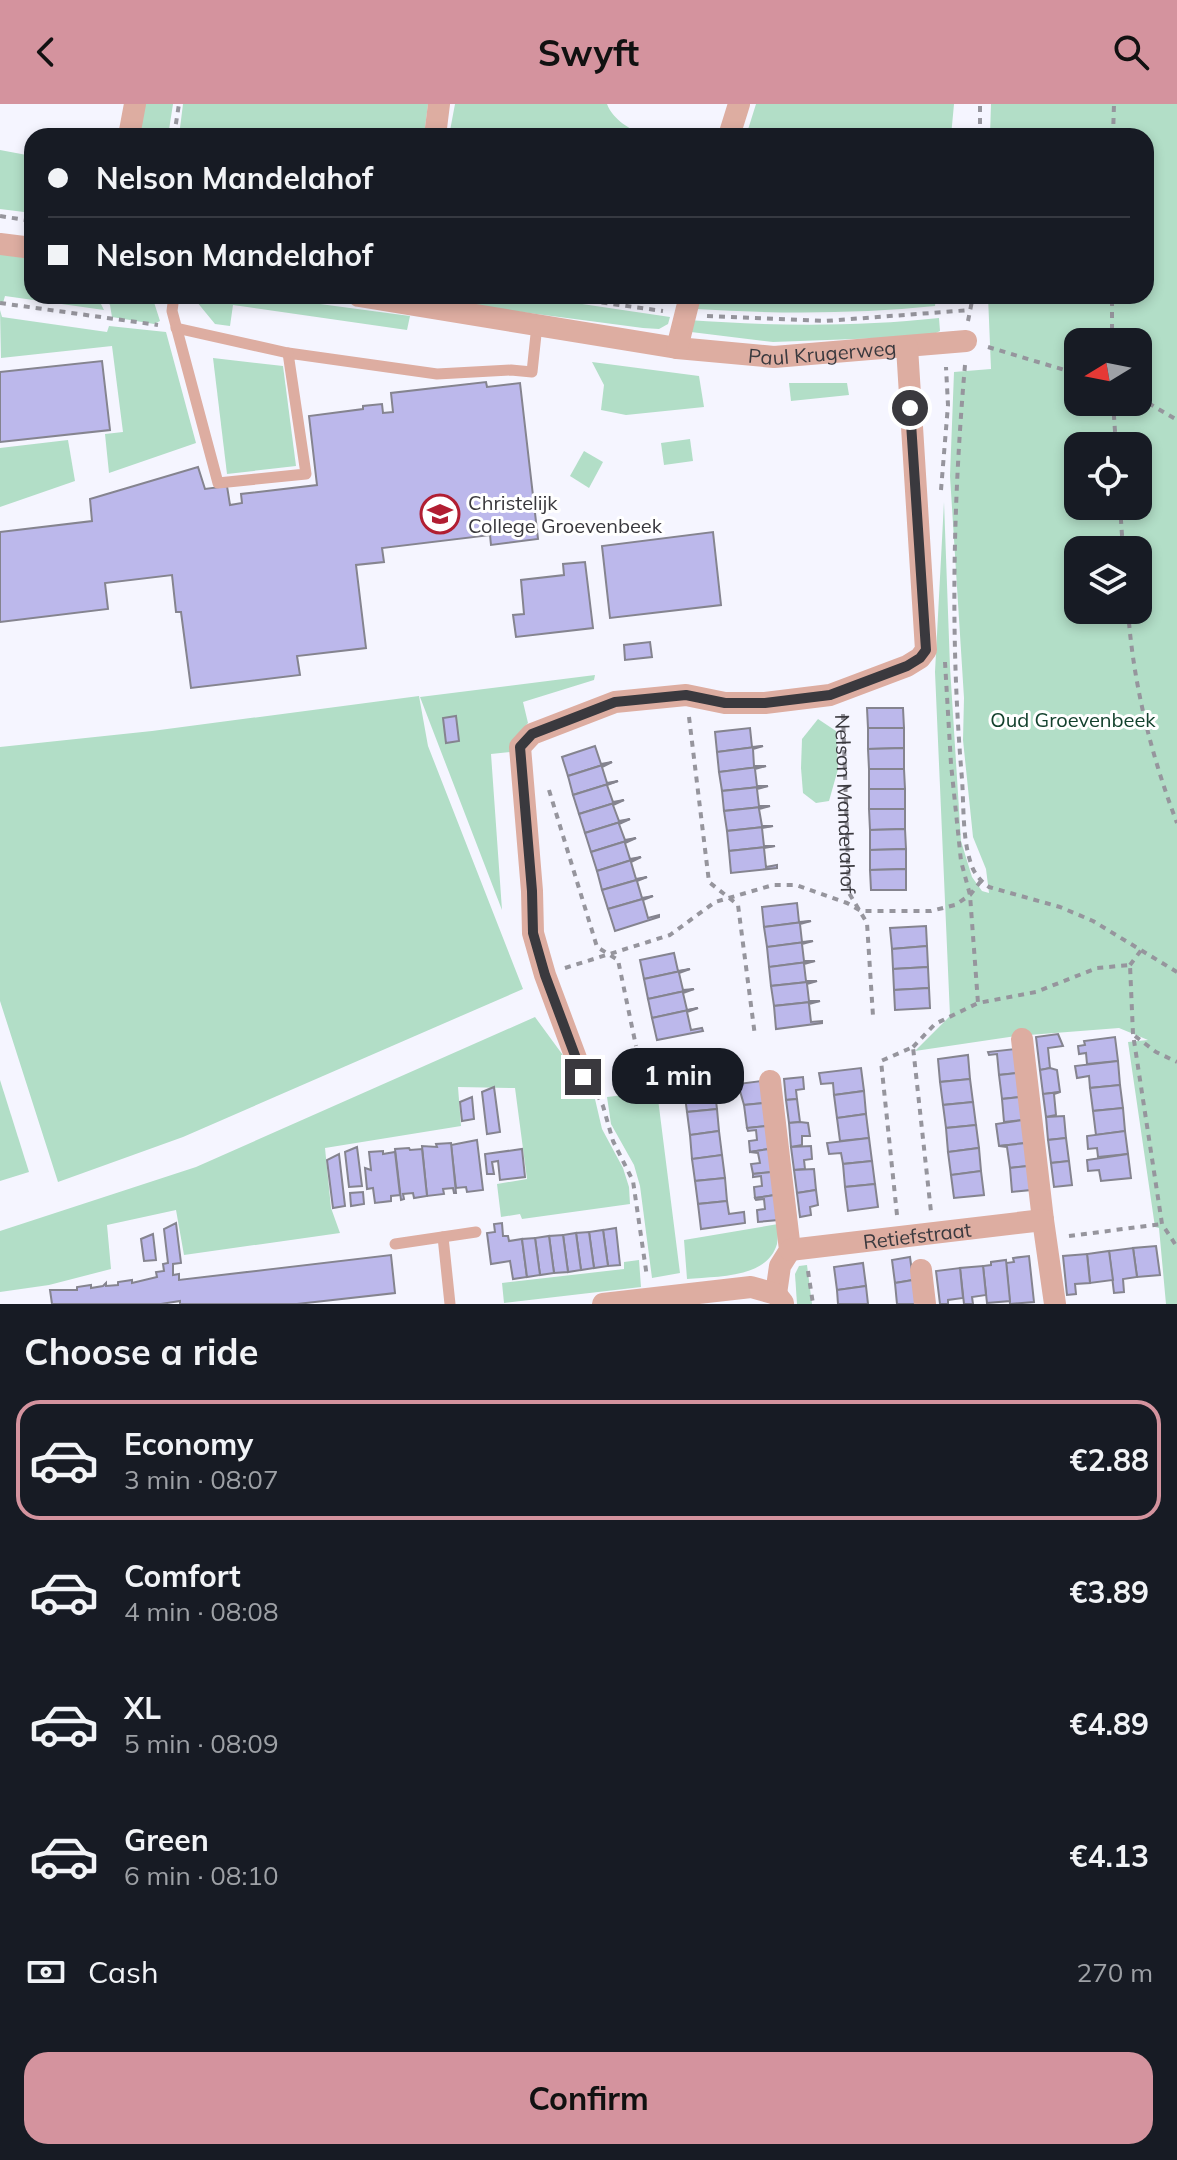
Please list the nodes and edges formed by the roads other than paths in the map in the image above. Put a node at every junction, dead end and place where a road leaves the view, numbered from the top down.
1 (135, 104) edge
2 (439, 104) edge
3 (739, 104) edge
4 (130, 128) edge
5 (436, 128) edge
6 (732, 128) edge
7 (0, 244) edge
8 (24, 247) edge
9 (173, 304) edge
10 (438, 304) edge
11 (688, 305) edge
12 (537, 325) junction
13 (176, 328) junction
14 (966, 341) road end
15 (907, 347) junction
16 (677, 348) junction
17 (288, 353) junction
18 (1022, 1039) dead end
19 (583, 1077) road end
20 (770, 1081) dead end
21 (1044, 1230) junction
22 (476, 1232) dead end
23 (443, 1237) junction
24 (395, 1244) dead end
25 (798, 1249) junction
26 (921, 1270) dead end
27 (780, 1299) edge
28 (450, 1304) edge
29 (603, 1304) edge
30 (925, 1304) edge
31 (1055, 1304) edge

1 - 4 street
2 - 5 street
3 - 6 street
7 - 8 street
9 - 13 lane
10 - 12 street, Paul Krugerweg
11 - 16 street
12 - 16 street, Paul Krugerweg
12 - 17 lane
13 - 17 lane
13 - 17 lane
14 - 15 street, Paul Krugerweg
15 - 16 street, Paul Krugerweg
15 - 19 street, Nelson Mandelahof
18 - 21 street
20 - 25 street
21 - 25 street, Retiefstraat
21 - 31 street
22 - 23 lane
23 - 24 lane
23 - 28 lane
25 - 27 street
26 - 30 street, Retiefstraat
27 - 29 street

